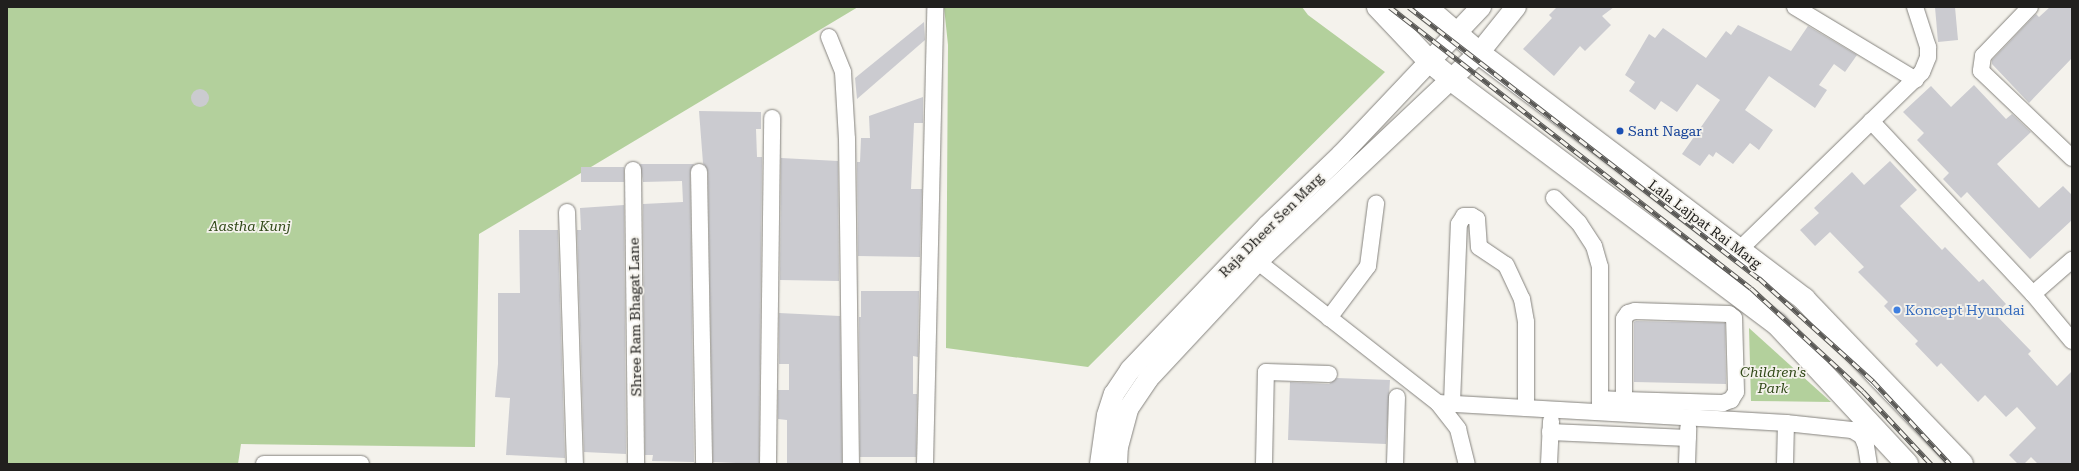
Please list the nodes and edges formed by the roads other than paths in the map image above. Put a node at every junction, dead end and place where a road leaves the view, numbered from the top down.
1 (935, 7) edge
2 (1378, 7) edge
3 (1426, 7) edge
4 (1481, 7) edge
5 (1516, 7) edge
6 (1796, 7) edge
7 (1915, 7) edge
8 (2030, 7) edge
9 (1454, 34) junction
10 (829, 37) dead end
11 (1479, 53) junction
12 (1429, 61) junction
13 (1452, 80) junction
14 (1916, 80) junction
15 (772, 118) dead end
16 (1871, 121) junction
17 (2072, 158) edge
18 (633, 170) dead end
19 (699, 172) dead end
20 (1554, 198) dead end
21 (1376, 204) dead end
22 (567, 212) dead end
23 (1739, 250) junction
24 (1251, 256) junction
25 (2072, 260) edge
26 (2033, 294) junction
27 (1329, 318) junction
28 (2072, 341) edge
29 (1329, 374) dead end
30 (1397, 397) dead end
31 (1624, 400) junction
32 (1445, 403) junction
33 (1600, 406) junction
34 (1526, 408) junction
35 (1550, 410) junction
36 (1690, 418) junction
37 (1786, 423) junction
38 (1550, 432) junction
39 (1688, 438) junction
40 (302, 463) edge
41 (264, 464) edge
42 (361, 464) edge
43 (575, 464) edge
44 (636, 464) edge
45 (704, 464) edge
46 (768, 464) edge
47 (851, 464) edge
48 (925, 464) edge
49 (1100, 464) edge
50 (1117, 464) edge
51 (1264, 464) edge
52 (1395, 464) edge
53 (1467, 464) edge
54 (1549, 464) edge
55 (1687, 464) edge
56 (1785, 464) edge
57 (1868, 464) edge
58 (1907, 464) edge
59 (1962, 464) edge

1 - 48 street
2 - 12 main road
3 - 9 main road, Lala Lajpat Rai Marg
4 - 9 street, Raja Dheer Sen Marg
5 - 11 street, Raja Dheer Sen Marg
6 - 14 street
7 - 14 street
8 - 17 street
9 - 11 main road, Lala Lajpat Rai Marg
9 - 12 street, Raja Dheer Sen Marg
10 - 47 street
11 - 13 street, Raja Dheer Sen Marg
11 - 23 main road, Lala Lajpat Rai Marg
12 - 13 main road
12 - 24 street, Raja Dheer Sen Marg
13 - 24 street, Raja Dheer Sen Marg
13 - 58 main road
14 - 16 street
15 - 46 street
16 - 23 street
16 - 26 street
18 - 44 street, Shree Ram Bhagat Lane
19 - 45 street
20 - 33 street
21 - 27 street
22 - 43 street
23 - 59 main road, Lala Lajpat Rai Marg
24 - 27 street
24 - 49 street, Raja Dheer Sen Marg
24 - 50 street, Raja Dheer Sen Marg
25 - 26 street
26 - 28 street
27 - 32 street
29 - 51 street
30 - 52 street
31 - 31 street
31 - 33 street
32 - 34 street
32 - 34 street
32 - 53 street
33 - 35 street
33 - 36 street
34 - 35 street
35 - 38 street
36 - 37 street
36 - 39 street
37 - 56 street
37 - 57 street
38 - 39 street
38 - 54 street
39 - 55 street
40 - 41 street
40 - 42 street

